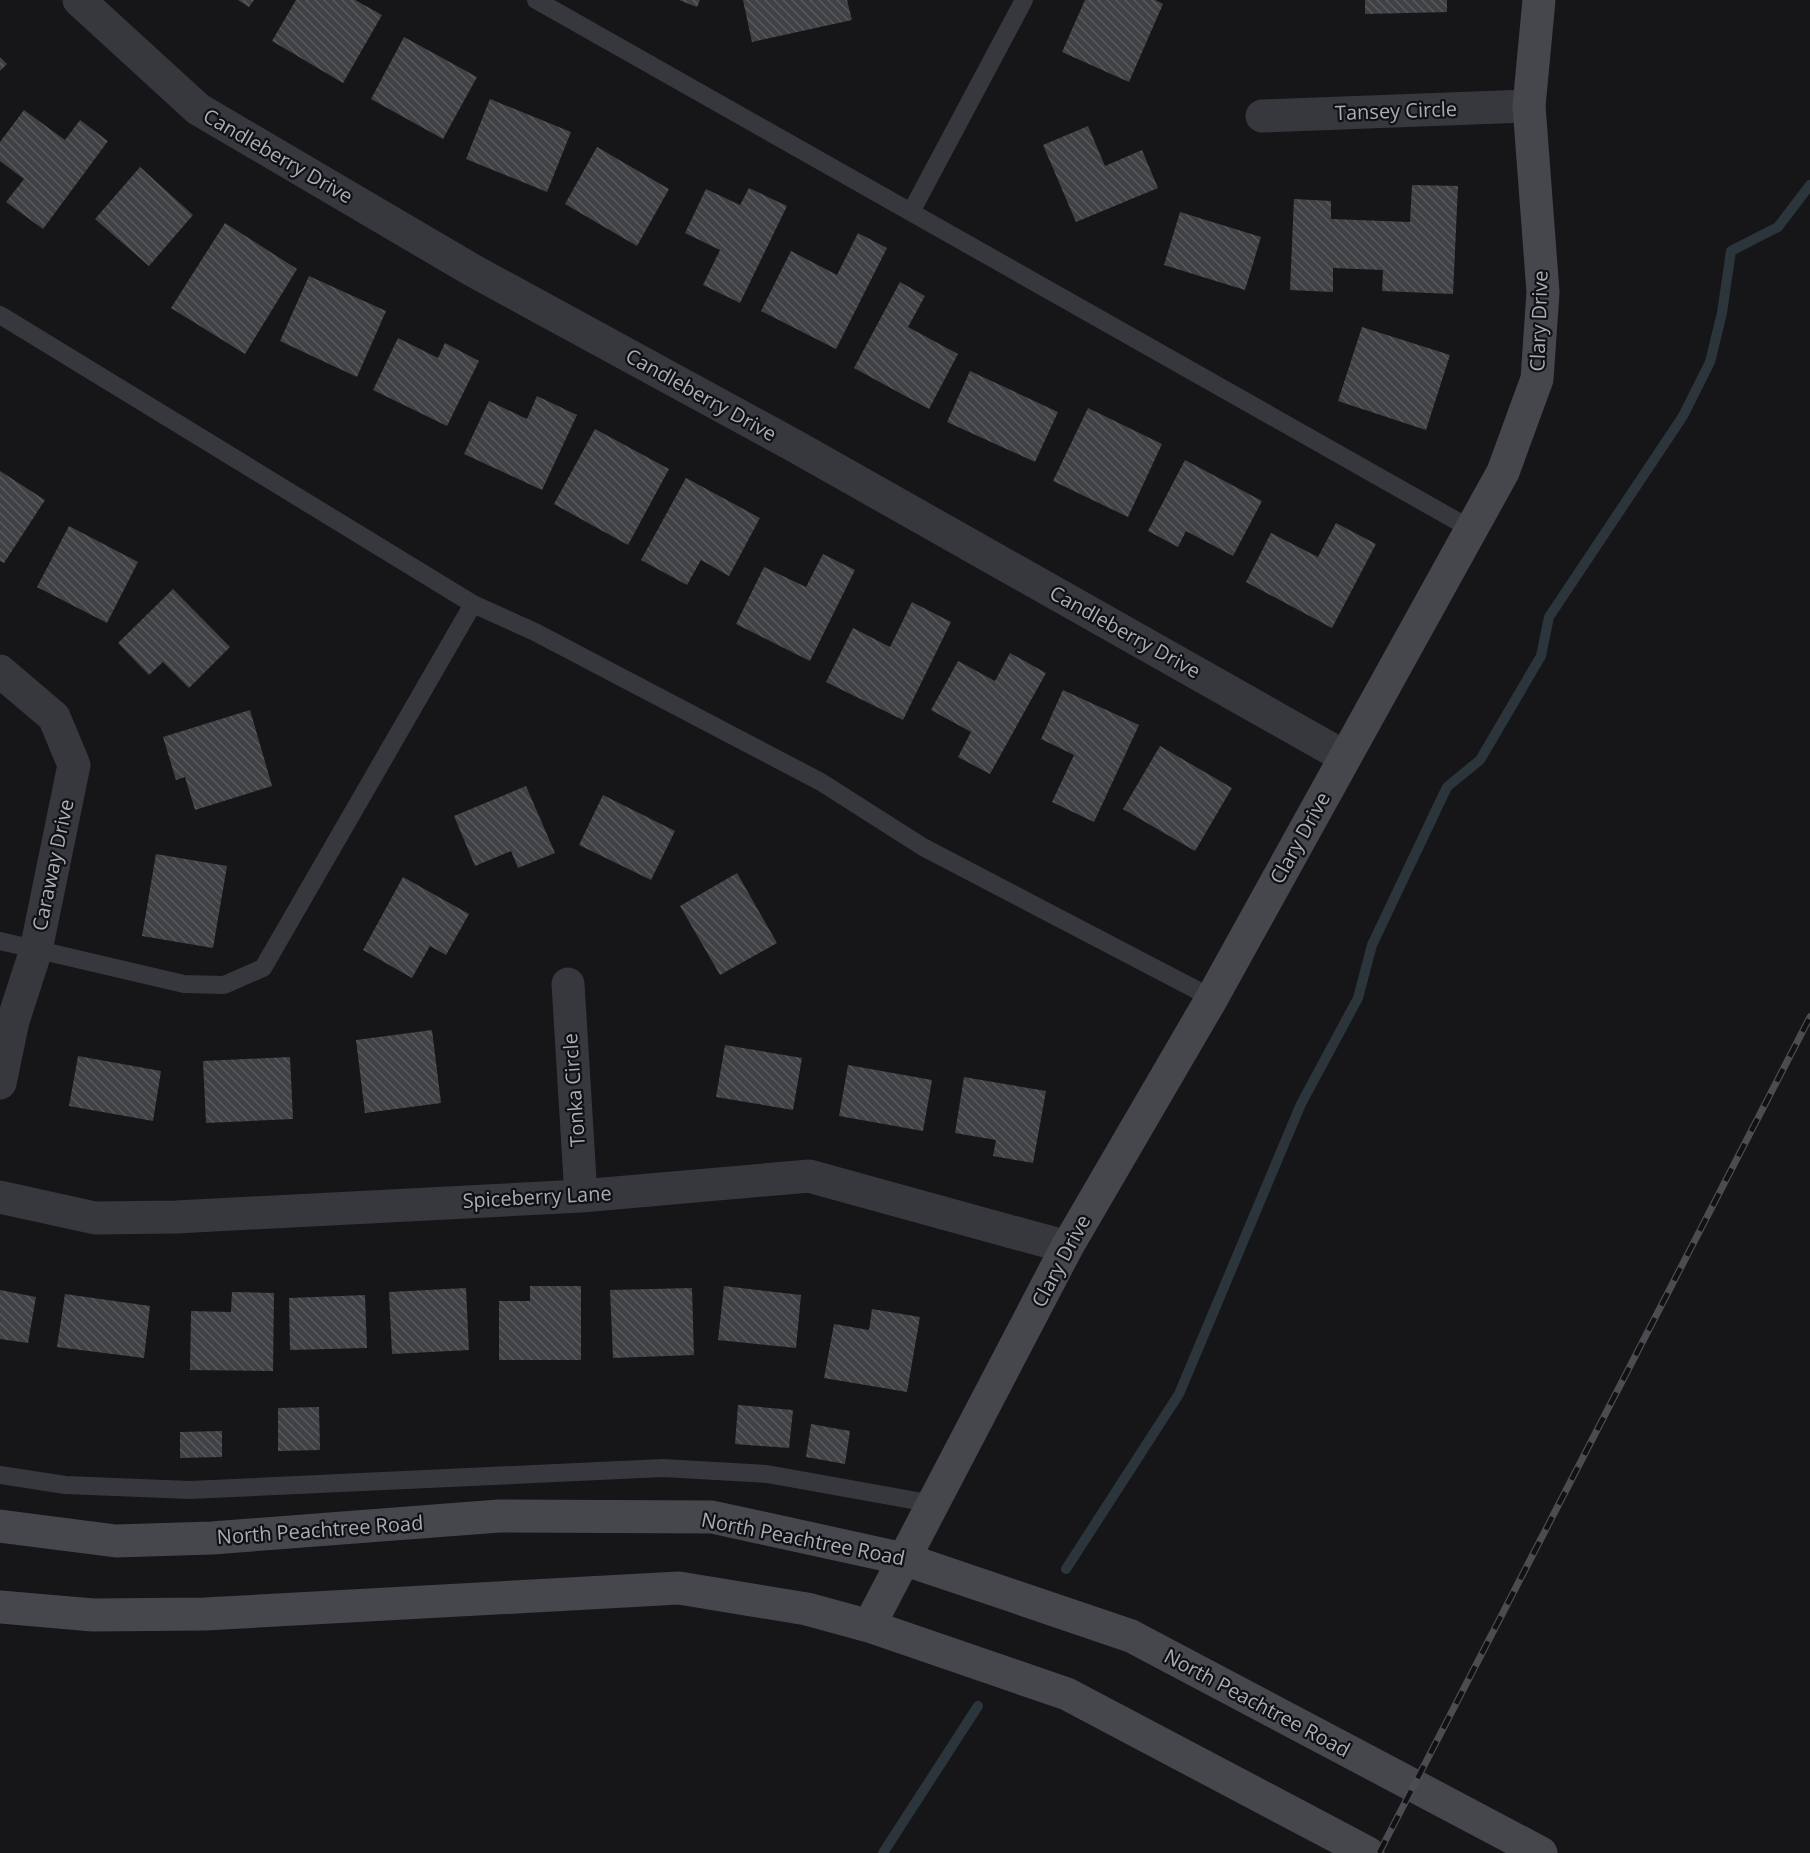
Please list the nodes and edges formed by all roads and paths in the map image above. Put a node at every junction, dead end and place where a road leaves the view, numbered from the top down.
1 (79, 0) edge
2 (536, 0) edge
3 (1024, 0) edge
4 (1539, 0) edge
5 (1529, 106) junction
6 (1262, 116) dead end
7 (911, 212) junction
8 (0, 315) edge
9 (1471, 530) junction
10 (473, 604) junction
11 (0, 671) edge
12 (1345, 757) junction
13 (0, 941) edge
14 (36, 951) junction
15 (568, 984) dead end
16 (1212, 998) junction
17 (0, 1083) edge
18 (581, 1196) junction
19 (0, 1197) edge
20 (1067, 1247) junction
21 (0, 1475) edge
22 (934, 1504) junction
23 (0, 1526) edge
24 (904, 1559) junction
25 (0, 1607) edge
26 (869, 1626) junction
27 (1368, 1853) edge
28 (1540, 1853) edge

1 - 12 street, Candleberry Drive
2 - 7 lane
3 - 7 lane
4 - 5 main road, Clary Drive
5 - 6 street, Tansey Circle
5 - 9 main road, Clary Drive
7 - 9 lane
8 - 10 lane
9 - 12 main road, Clary Drive
10 - 14 lane
10 - 16 lane
11 - 14 street, Caraway Drive
12 - 16 main road, Clary Drive
13 - 14 lane
14 - 17 street, Caraway Drive
15 - 18 street, Tonka Circle
16 - 20 main road, Clary Drive
18 - 19 street, Spiceberry Lane
18 - 20 street, Spiceberry Lane
20 - 22 main road, Clary Drive
21 - 22 lane
22 - 24 main road, Clary Drive
23 - 24 main road, North Peachtree Road
24 - 26 main road, Clary Drive
24 - 28 main road, North Peachtree Road
25 - 26 main road
26 - 27 main road

